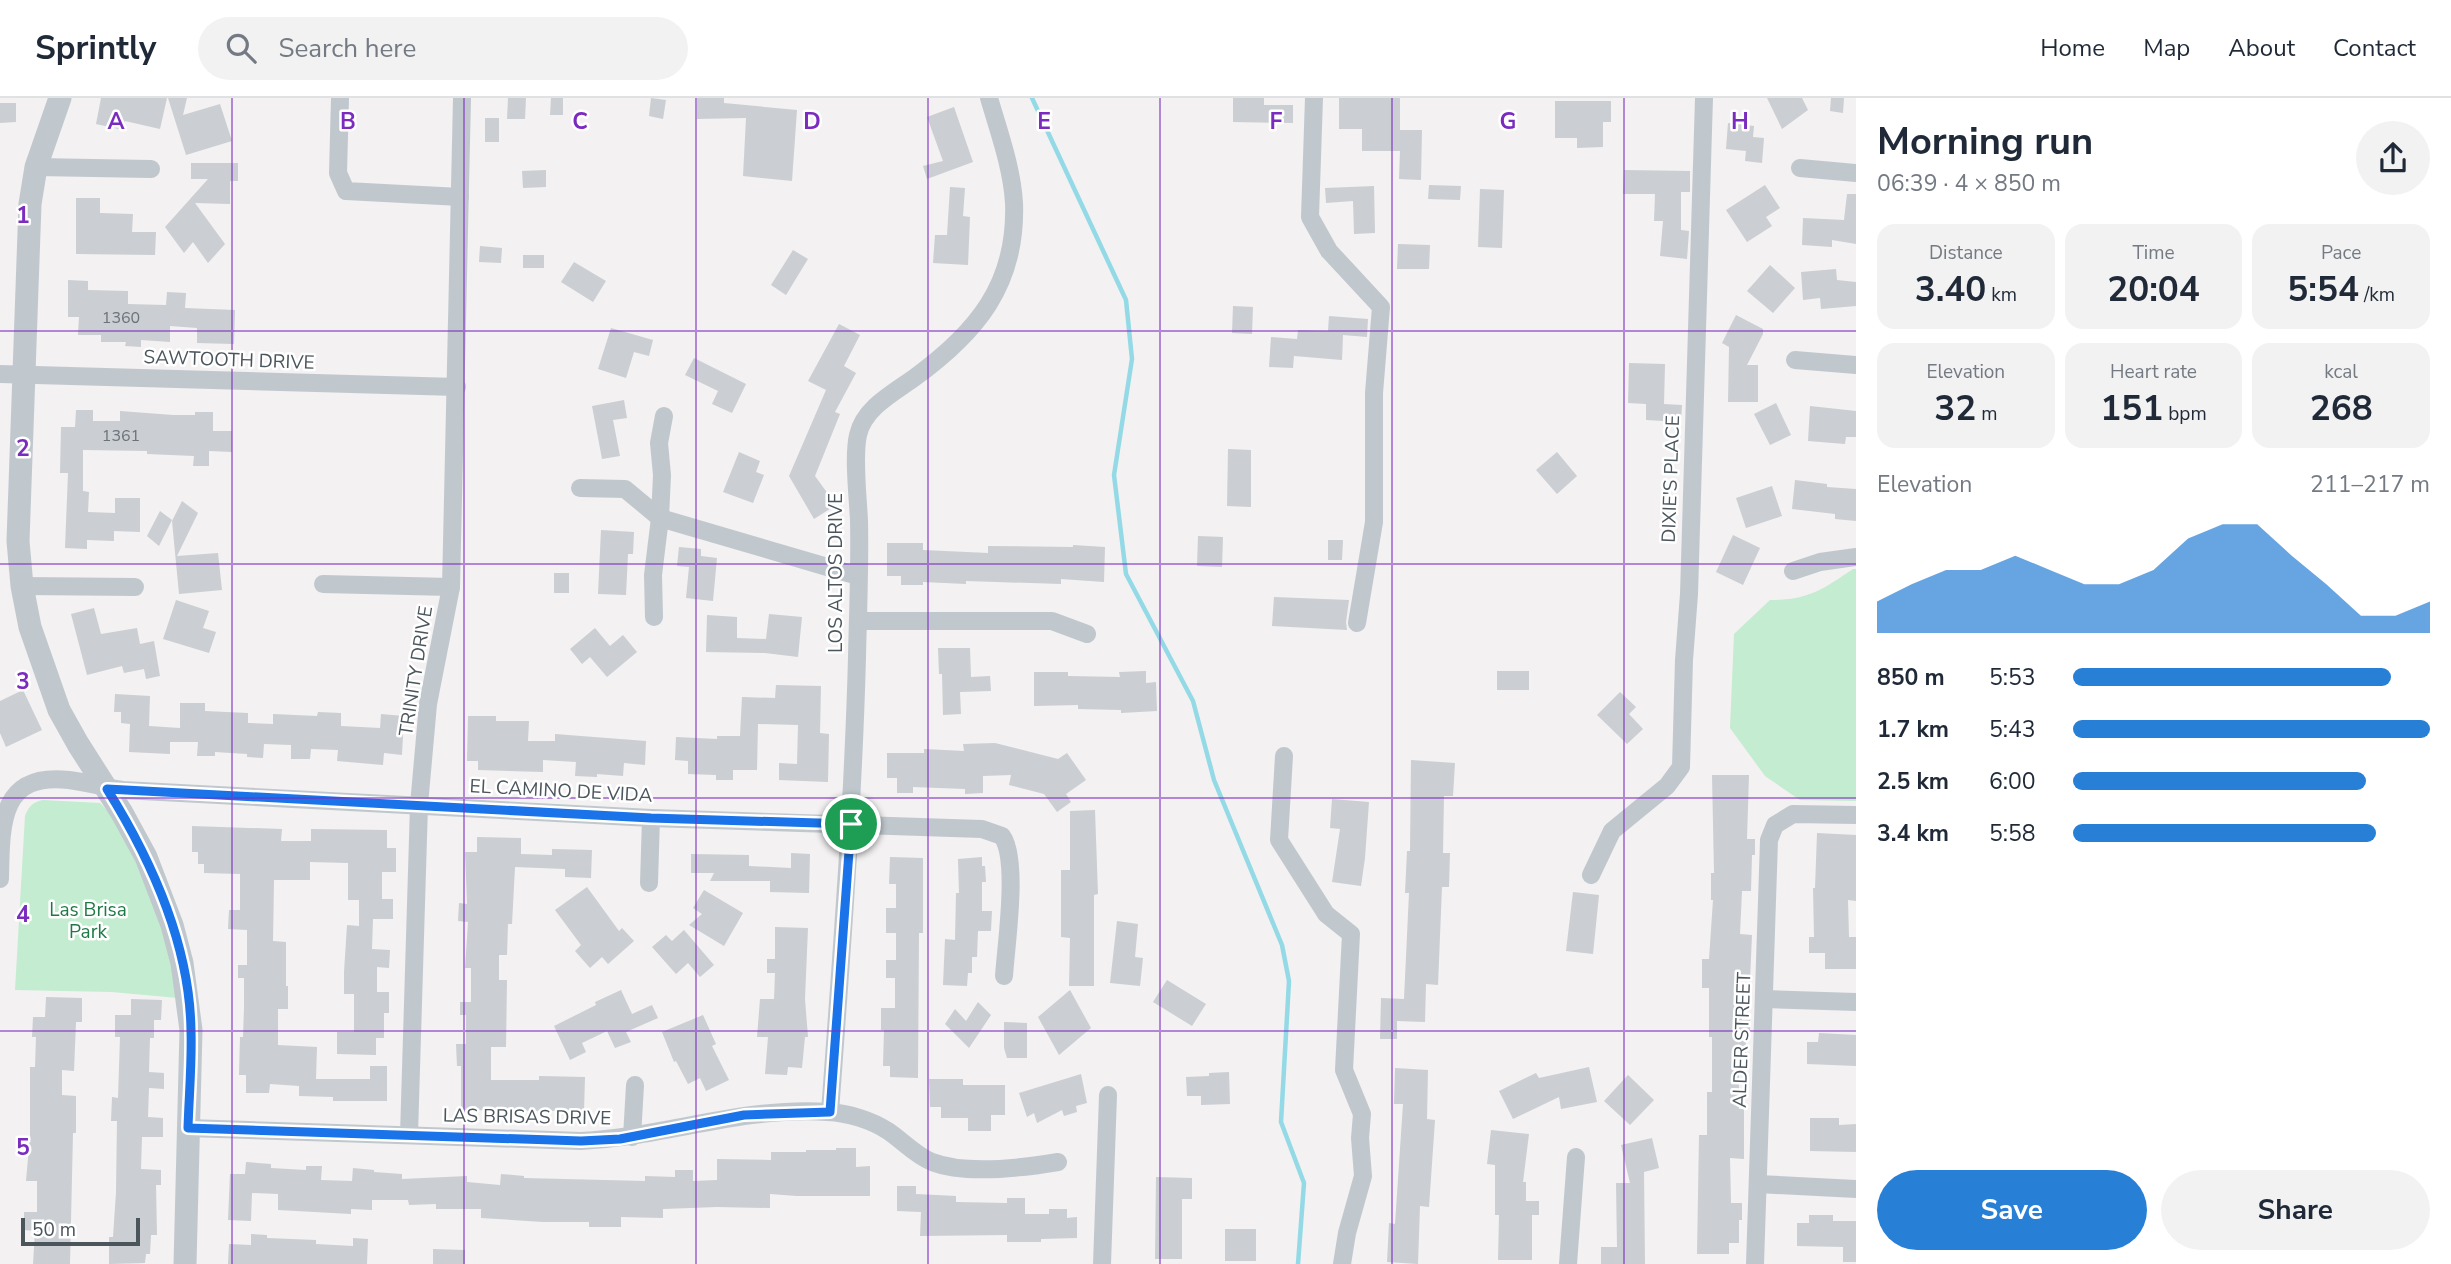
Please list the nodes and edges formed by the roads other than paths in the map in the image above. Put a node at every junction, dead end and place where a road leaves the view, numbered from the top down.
1 (60, 98) edge
2 (341, 98) edge
3 (462, 98) edge
4 (989, 98) edge
5 (1314, 98) edge
6 (1704, 98) edge
7 (36, 167) junction
8 (1800, 168) dead end
9 (151, 169) dead end
10 (1856, 173) edge
11 (460, 206) junction
12 (1795, 360) dead end
13 (1856, 365) edge
14 (11, 375) edge
15 (457, 387) junction
16 (664, 416) dead end
17 (580, 488) dead end
18 (660, 518) junction
19 (1856, 557) edge
20 (1793, 570) dead end
21 (858, 576) junction
22 (323, 584) dead end
23 (22, 586) junction
24 (135, 587) dead end
25 (451, 587) junction
26 (654, 617) dead end
27 (858, 621) junction
28 (1357, 623) dead end
29 (1087, 634) dead end
30 (1284, 756) dead end
31 (107, 789) junction
32 (419, 805) junction
33 (1856, 815) edge
34 (651, 818) junction
35 (1, 824) edge
36 (851, 824) junction
37 (1591, 874) dead end
38 (0, 879) edge
39 (649, 883) dead end
40 (1003, 975) dead end
41 (1765, 999) junction
42 (1856, 1002) edge
43 (635, 1085) dead end
44 (1108, 1094) dead end
45 (830, 1112) junction
46 (188, 1128) junction
47 (409, 1135) junction
48 (632, 1137) junction
49 (1576, 1157) dead end
50 (1058, 1162) dead end
51 (1758, 1184) junction
52 (1856, 1189) edge
53 (185, 1264) edge
54 (1102, 1264) edge
55 (1342, 1264) edge
56 (1568, 1264) edge
57 (1755, 1264) edge

1 - 7 street
2 - 11 street
3 - 11 street, TRINITY DRIVE
4 - 21 street, LOS ALTOS DRIVE
5 - 28 street
6 - 37 street, DIXIE'S PLACE
7 - 9 street
7 - 14 street
8 - 10 street
11 - 15 street, TRINITY DRIVE
12 - 13 street
14 - 15 street, SAWTOOTH DRIVE
14 - 23 street
15 - 25 street, TRINITY DRIVE
16 - 18 street
17 - 18 street
18 - 21 street
18 - 26 street
19 - 20 street
21 - 27 street, LOS ALTOS DRIVE
22 - 25 street
23 - 24 street
23 - 31 street
25 - 32 street, TRINITY DRIVE
27 - 29 street
27 - 36 street, LOS ALTOS DRIVE
30 - 55 street
31 - 32 street, EL CAMINO DE VIDA
31 - 35 street, EL CAMINO DE VIDA
31 - 46 street
32 - 34 street, EL CAMINO DE VIDA
32 - 47 street, TRINITY DRIVE
33 - 41 street, ALDER STREET
34 - 36 street, EL CAMINO DE VIDA
34 - 39 street
35 - 38 street
36 - 40 street, EL CAMINO DE VIDA
36 - 45 street, LOS ALTOS DRIVE
41 - 42 street
41 - 51 street, ALDER STREET
43 - 48 street
44 - 54 street
45 - 48 street, LAS BRISAS DRIVE
45 - 50 street, LAS BRISAS DRIVE
46 - 47 street, LAS BRISAS DRIVE
46 - 53 street
47 - 48 street, LAS BRISAS DRIVE
49 - 56 street
51 - 52 street
51 - 57 street, ALDER STREET

